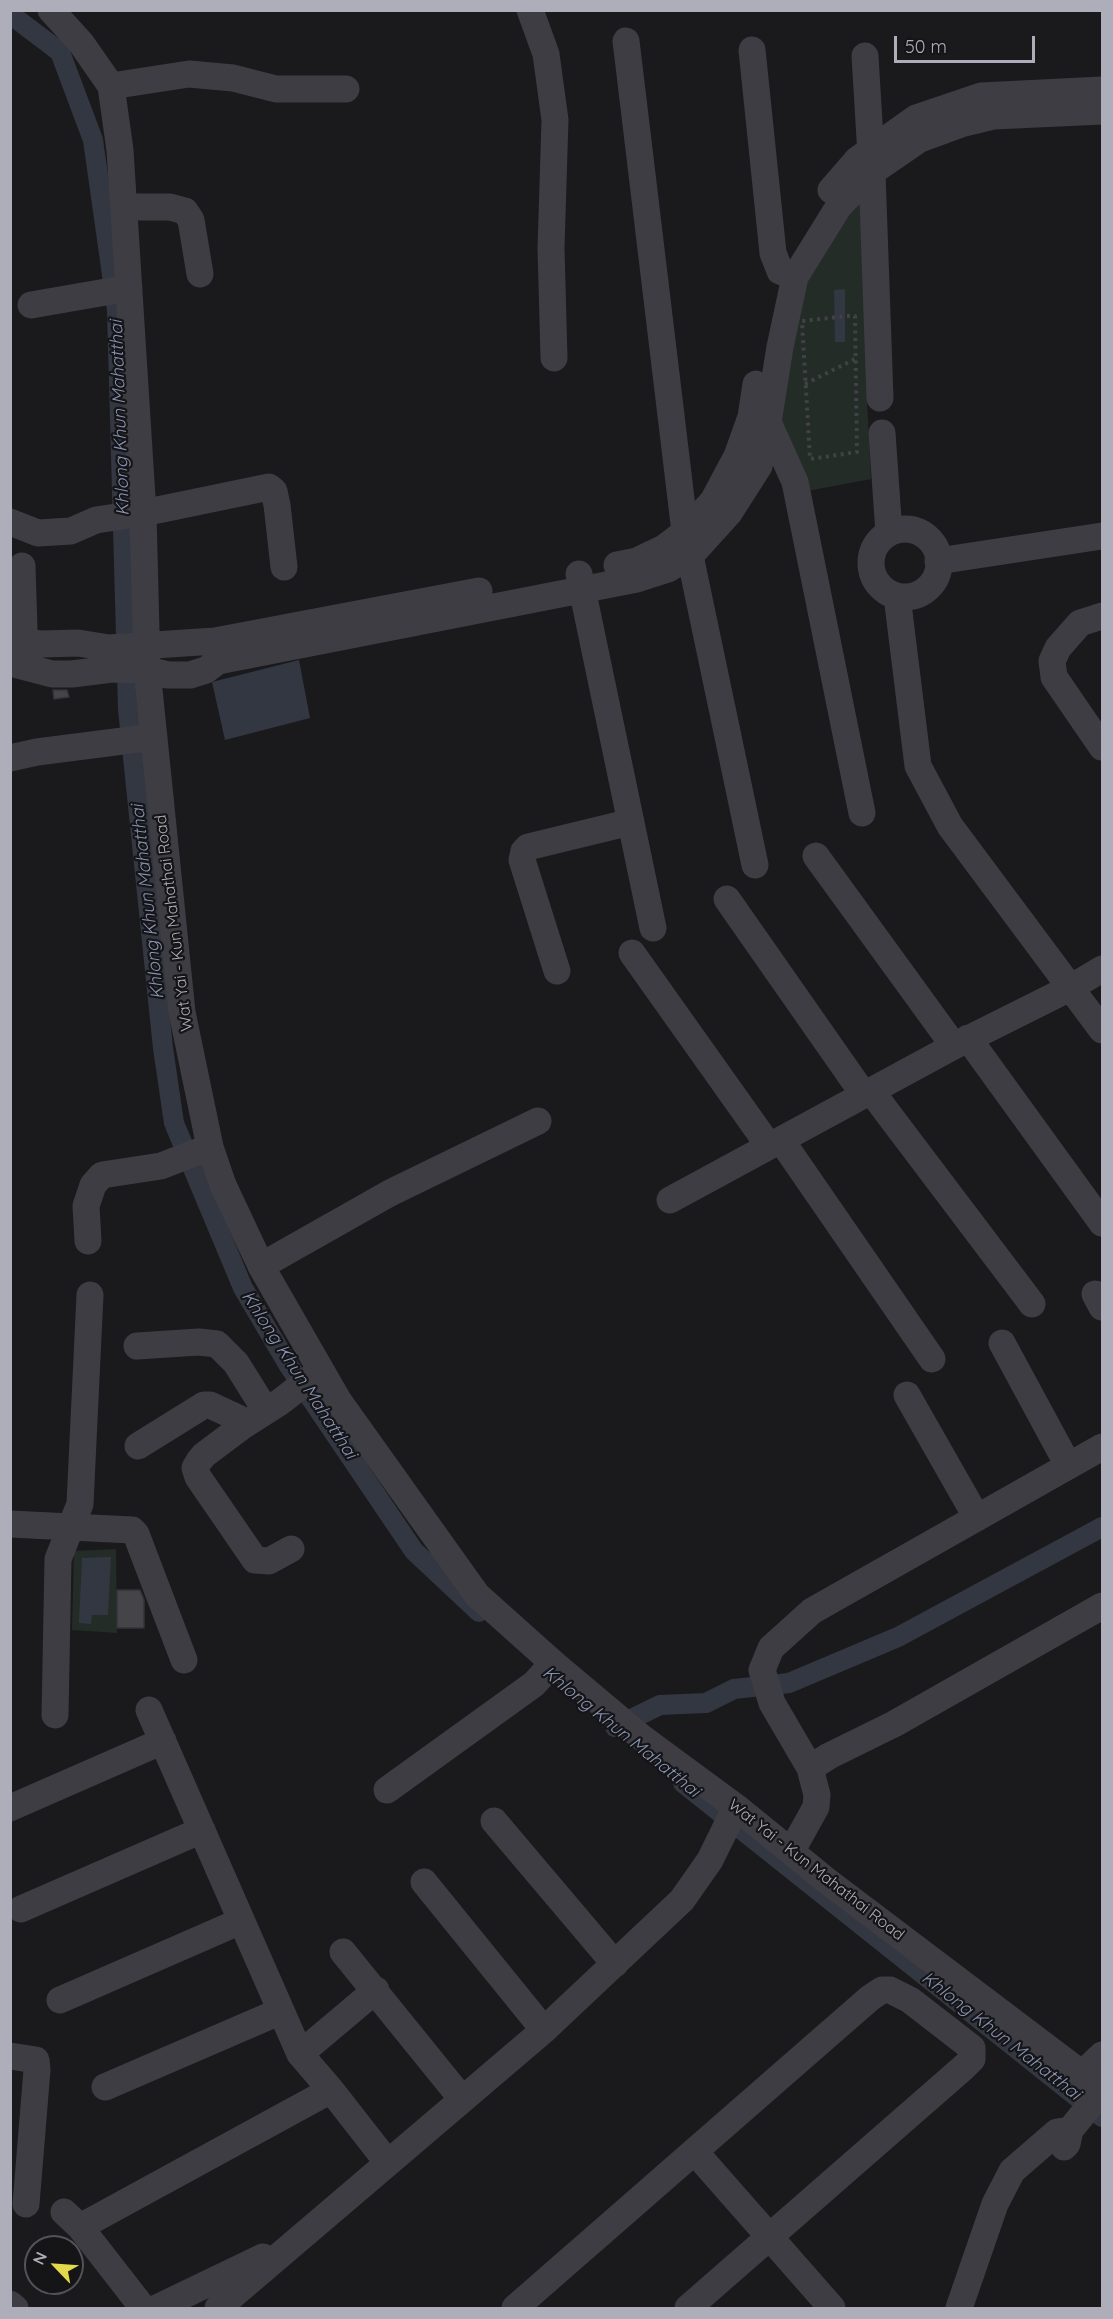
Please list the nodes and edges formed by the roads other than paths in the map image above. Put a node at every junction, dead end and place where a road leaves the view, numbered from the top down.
1 (51, 10) edge
2 (530, 10) edge
3 (626, 41) dead end
4 (752, 50) dead end
5 (865, 56) dead end
6 (111, 86) junction
7 (346, 88) dead end
8 (1102, 90) edge
9 (1102, 111) edge
10 (872, 161) junction
11 (124, 207) junction
12 (200, 274) dead end
13 (788, 274) junction
14 (125, 289) junction
15 (31, 304) dead end
16 (554, 358) dead end
17 (880, 398) dead end
18 (760, 419) junction
19 (882, 434) dead end
20 (136, 514) junction
21 (10, 522) edge
22 (889, 533) junction
23 (1102, 536) edge
24 (688, 544) junction
25 (938, 561) junction
26 (22, 566) dead end
27 (284, 567) dead end
28 (580, 581) junction
29 (897, 596) junction
30 (1102, 616) edge
31 (18, 653) edge
32 (147, 658) junction
33 (146, 738) junction
34 (1102, 747) edge
35 (10, 758) edge
36 (862, 813) dead end
37 (631, 822) junction
38 (816, 856) dead end
39 (755, 866) dead end
40 (727, 899) dead end
41 (653, 928) dead end
42 (632, 953) dead end
43 (1102, 969) edge
44 (557, 971) dead end
45 (1070, 988) junction
46 (1102, 1030) edge
47 (961, 1042) junction
48 (868, 1093) junction
49 (538, 1121) dead end
50 (775, 1143) junction
51 (204, 1149) junction
52 (670, 1200) dead end
53 (1102, 1222) edge
54 (88, 1241) dead end
55 (261, 1266) junction
56 (90, 1295) dead end
57 (1032, 1304) dead end
58 (1002, 1343) dead end
59 (137, 1346) dead end
60 (932, 1359) dead end
61 (315, 1376) junction
62 (907, 1395) dead end
63 (263, 1413) junction
64 (138, 1446) dead end
65 (1102, 1447) edge
66 (1068, 1465) junction
67 (977, 1518) junction
68 (10, 1524) edge
69 (71, 1527) junction
70 (291, 1549) dead end
71 (1102, 1606) edge
72 (184, 1660) dead end
73 (545, 1672) junction
74 (149, 1710) dead end
75 (56, 1715) dead end
76 (163, 1741) junction
77 (810, 1768) junction
78 (387, 1790) dead end
79 (10, 1808) edge
80 (734, 1812) junction
81 (494, 1821) dead end
82 (202, 1830) junction
83 (791, 1852) junction
84 (424, 1882) dead end
85 (21, 1909) dead end
86 (241, 1921) junction
87 (343, 1952) dead end
88 (615, 1964) junction
89 (376, 1990) junction
90 (60, 2000) dead end
91 (281, 2011) junction
92 (544, 2030) junction
93 (300, 2054) junction
94 (1102, 2055) edge
95 (10, 2056) edge
96 (105, 2087) dead end
97 (331, 2090) junction
98 (462, 2099) junction
99 (1087, 2102) edge
100 (695, 2152) junction
101 (388, 2163) junction
102 (26, 2204) dead end
103 (770, 2236) junction
104 (297, 2241) junction
105 (10, 2304) edge
106 (130, 2304) edge
107 (15, 2308) edge
108 (157, 2308) edge
109 (218, 2308) edge
110 (515, 2308) edge
111 (688, 2308) edge
112 (832, 2308) edge
113 (960, 2308) edge

1 - 6 street, Wat Yai - Kun Mahathai Road
2 - 16 street
3 - 24 street
4 - 13 street
5 - 10 street
6 - 7 street
6 - 11 street, Wat Yai - Kun Mahathai Road
8 - 10 street
9 - 10 street
10 - 13 street
10 - 17 street
11 - 12 street
11 - 14 street, Wat Yai - Kun Mahathai Road
13 - 18 street
14 - 15 street
14 - 20 street, Wat Yai - Kun Mahathai Road
18 - 24 street
18 - 36 street
19 - 22 street
20 - 21 street
20 - 27 street
20 - 32 street, Wat Yai - Kun Mahathai Road
22 - 25 street
22 - 29 street
23 - 25 street
24 - 28 street
24 - 39 street
25 - 29 street
26 - 31 street
28 - 32 street
28 - 37 street
29 - 45 street
30 - 34 street
31 - 32 street
32 - 33 street, Wat Yai - Kun Mahathai Road
33 - 35 street
33 - 51 street, Wat Yai - Kun Mahathai Road
37 - 41 street
37 - 44 street
38 - 47 street
40 - 48 street
42 - 50 street
43 - 45 street
45 - 46 street
45 - 47 street
47 - 48 street
47 - 53 street
48 - 50 street
48 - 57 street
49 - 55 street
50 - 52 street
50 - 60 street
51 - 54 street
51 - 55 street, Wat Yai - Kun Mahathai Road
55 - 61 street, Wat Yai - Kun Mahathai Road
56 - 69 street
58 - 66 street
59 - 63 street
61 - 63 street
61 - 73 street, Wat Yai - Kun Mahathai Road
62 - 67 street
63 - 64 street
63 - 70 street
65 - 66 street
66 - 67 street
67 - 77 street
68 - 69 street
69 - 72 street
69 - 75 street
71 - 77 street
73 - 78 street
73 - 80 street, Wat Yai - Kun Mahathai Road
74 - 76 street
76 - 79 street
76 - 82 street
77 - 83 street
80 - 83 street, Wat Yai - Kun Mahathai Road
80 - 88 street
81 - 88 street
82 - 85 street
82 - 86 street
83 - 99 street, Wat Yai - Kun Mahathai Road
84 - 92 street
86 - 90 street
86 - 91 street
87 - 89 street
88 - 92 street
89 - 93 street
89 - 98 street
91 - 93 street
91 - 96 street
92 - 98 street
93 - 97 street
94 - 99 street
95 - 102 street
97 - 101 street
97 - 106 street
98 - 101 street
99 - 113 street
100 - 103 street
100 - 103 street
100 - 110 street
101 - 104 street
103 - 111 street
103 - 112 street
104 - 108 street
104 - 109 street
105 - 107 street

